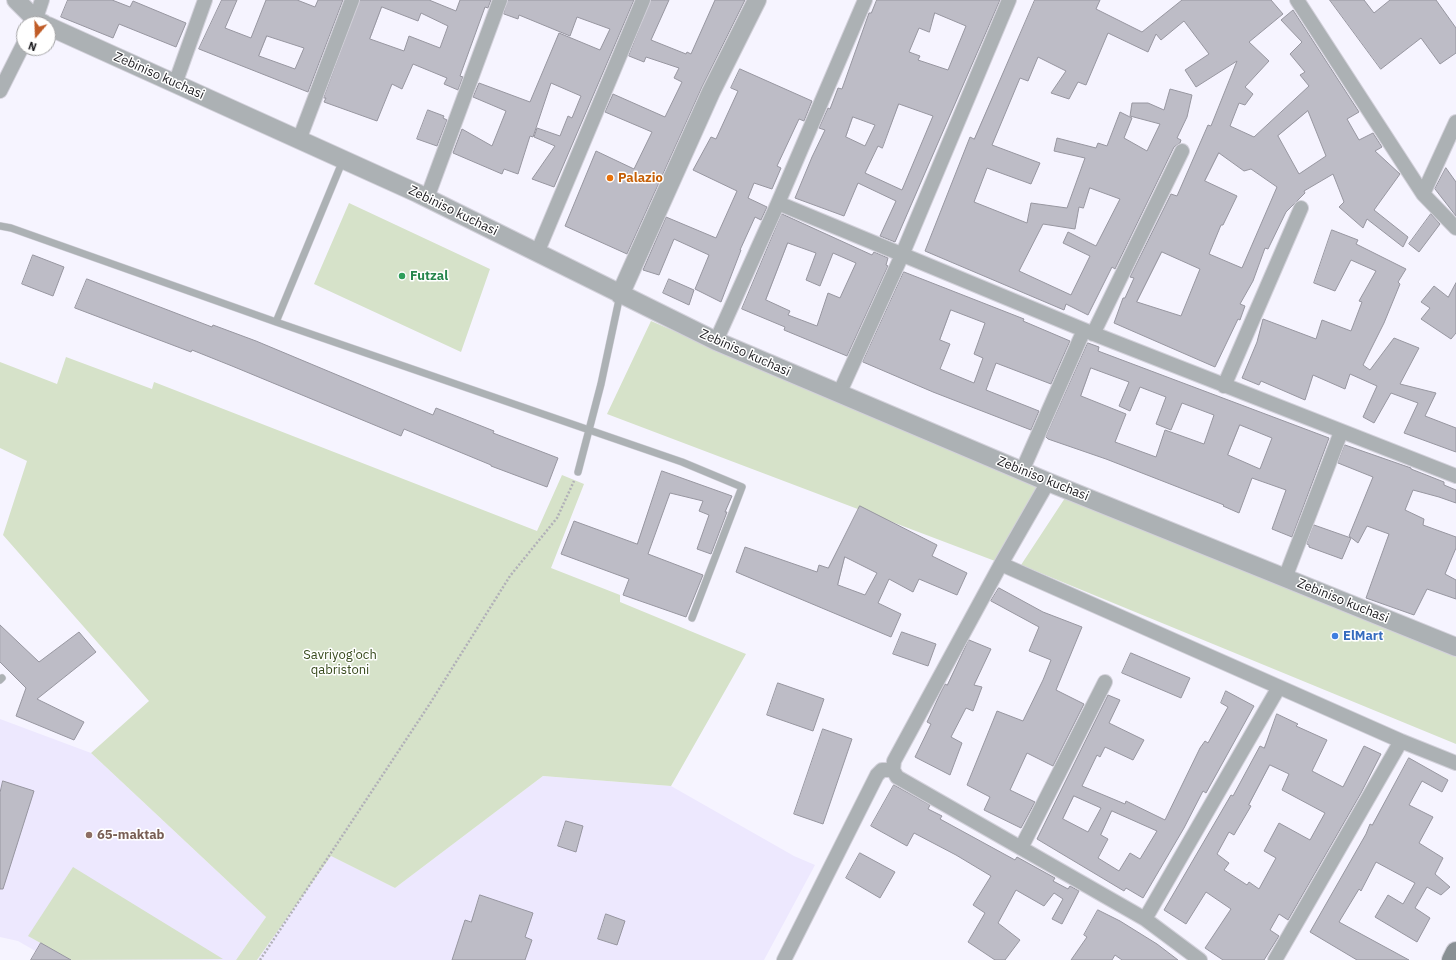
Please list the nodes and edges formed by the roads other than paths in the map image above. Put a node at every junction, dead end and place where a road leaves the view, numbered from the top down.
1 (16, 0) edge
2 (42, 0) edge
3 (205, 0) edge
4 (352, 0) edge
5 (500, 0) edge
6 (643, 0) edge
7 (758, 0) edge
8 (865, 0) edge
9 (1009, 0) edge
10 (1298, 0) edge
11 (33, 16) edge
12 (41, 16) edge
13 (56, 30) edge
14 (18, 56) edge
15 (175, 84) junction
16 (0, 91) edge
17 (1456, 122) edge
18 (299, 140) junction
19 (1182, 151) dead end
20 (344, 160) junction
21 (1423, 194) junction
22 (426, 198) junction
23 (778, 203) junction
24 (1301, 208) dead end
25 (0, 226) edge
26 (1456, 228) edge
27 (538, 253) junction
28 (902, 255) junction
29 (620, 295) junction
30 (276, 322) junction
31 (1088, 332) junction
32 (716, 341) junction
33 (1224, 386) junction
34 (839, 394) junction
35 (589, 430) junction
36 (1341, 432) junction
37 (1022, 471) junction
38 (578, 472) road end
39 (1456, 476) edge
40 (1048, 482) junction
41 (1001, 564) junction
42 (1285, 578) junction
43 (692, 618) dead end
44 (1456, 647) edge
45 (1105, 682) dead end
46 (1279, 687) junction
47 (1401, 741) junction
48 (1456, 763) edge
49 (893, 770) junction
50 (1020, 848) junction
51 (1145, 919) junction
52 (1456, 952) edge
53 (1191, 957) edge
54 (784, 960) edge
55 (1275, 960) edge
56 (1452, 960) edge

1 - 11 street, Zebiniso kuchasi
2 - 12 street
3 - 15 street
4 - 18 street
5 - 22 street
6 - 27 street
7 - 29 street
8 - 23 street
9 - 28 street
10 - 21 street
13 - 15 street, Zebiniso kuchasi
14 - 16 street
15 - 18 street, Zebiniso kuchasi
17 - 21 street
18 - 20 street, Zebiniso kuchasi
19 - 31 street
20 - 22 street, Zebiniso kuchasi
20 - 30 lane
21 - 26 street
22 - 27 street, Zebiniso kuchasi
23 - 28 street
23 - 32 street
24 - 33 street
25 - 30 lane
27 - 29 street, Zebiniso kuchasi
28 - 31 street
28 - 34 street
29 - 32 street, Zebiniso kuchasi
29 - 35 lane
30 - 35 lane
31 - 33 street
31 - 37 street
32 - 34 street, Zebiniso kuchasi
33 - 36 street
34 - 37 street, Zebiniso kuchasi
35 - 38 lane
35 - 43 lane
36 - 39 street
36 - 42 street
37 - 40 street, Zebiniso kuchasi
40 - 41 street
40 - 42 street, Zebiniso kuchasi
41 - 46 street
41 - 49 street
42 - 44 street, Zebiniso kuchasi
45 - 50 street
46 - 47 street
46 - 51 street
47 - 48 street
47 - 55 street
49 - 50 street
49 - 54 street
50 - 51 street
51 - 53 street
52 - 56 main road

